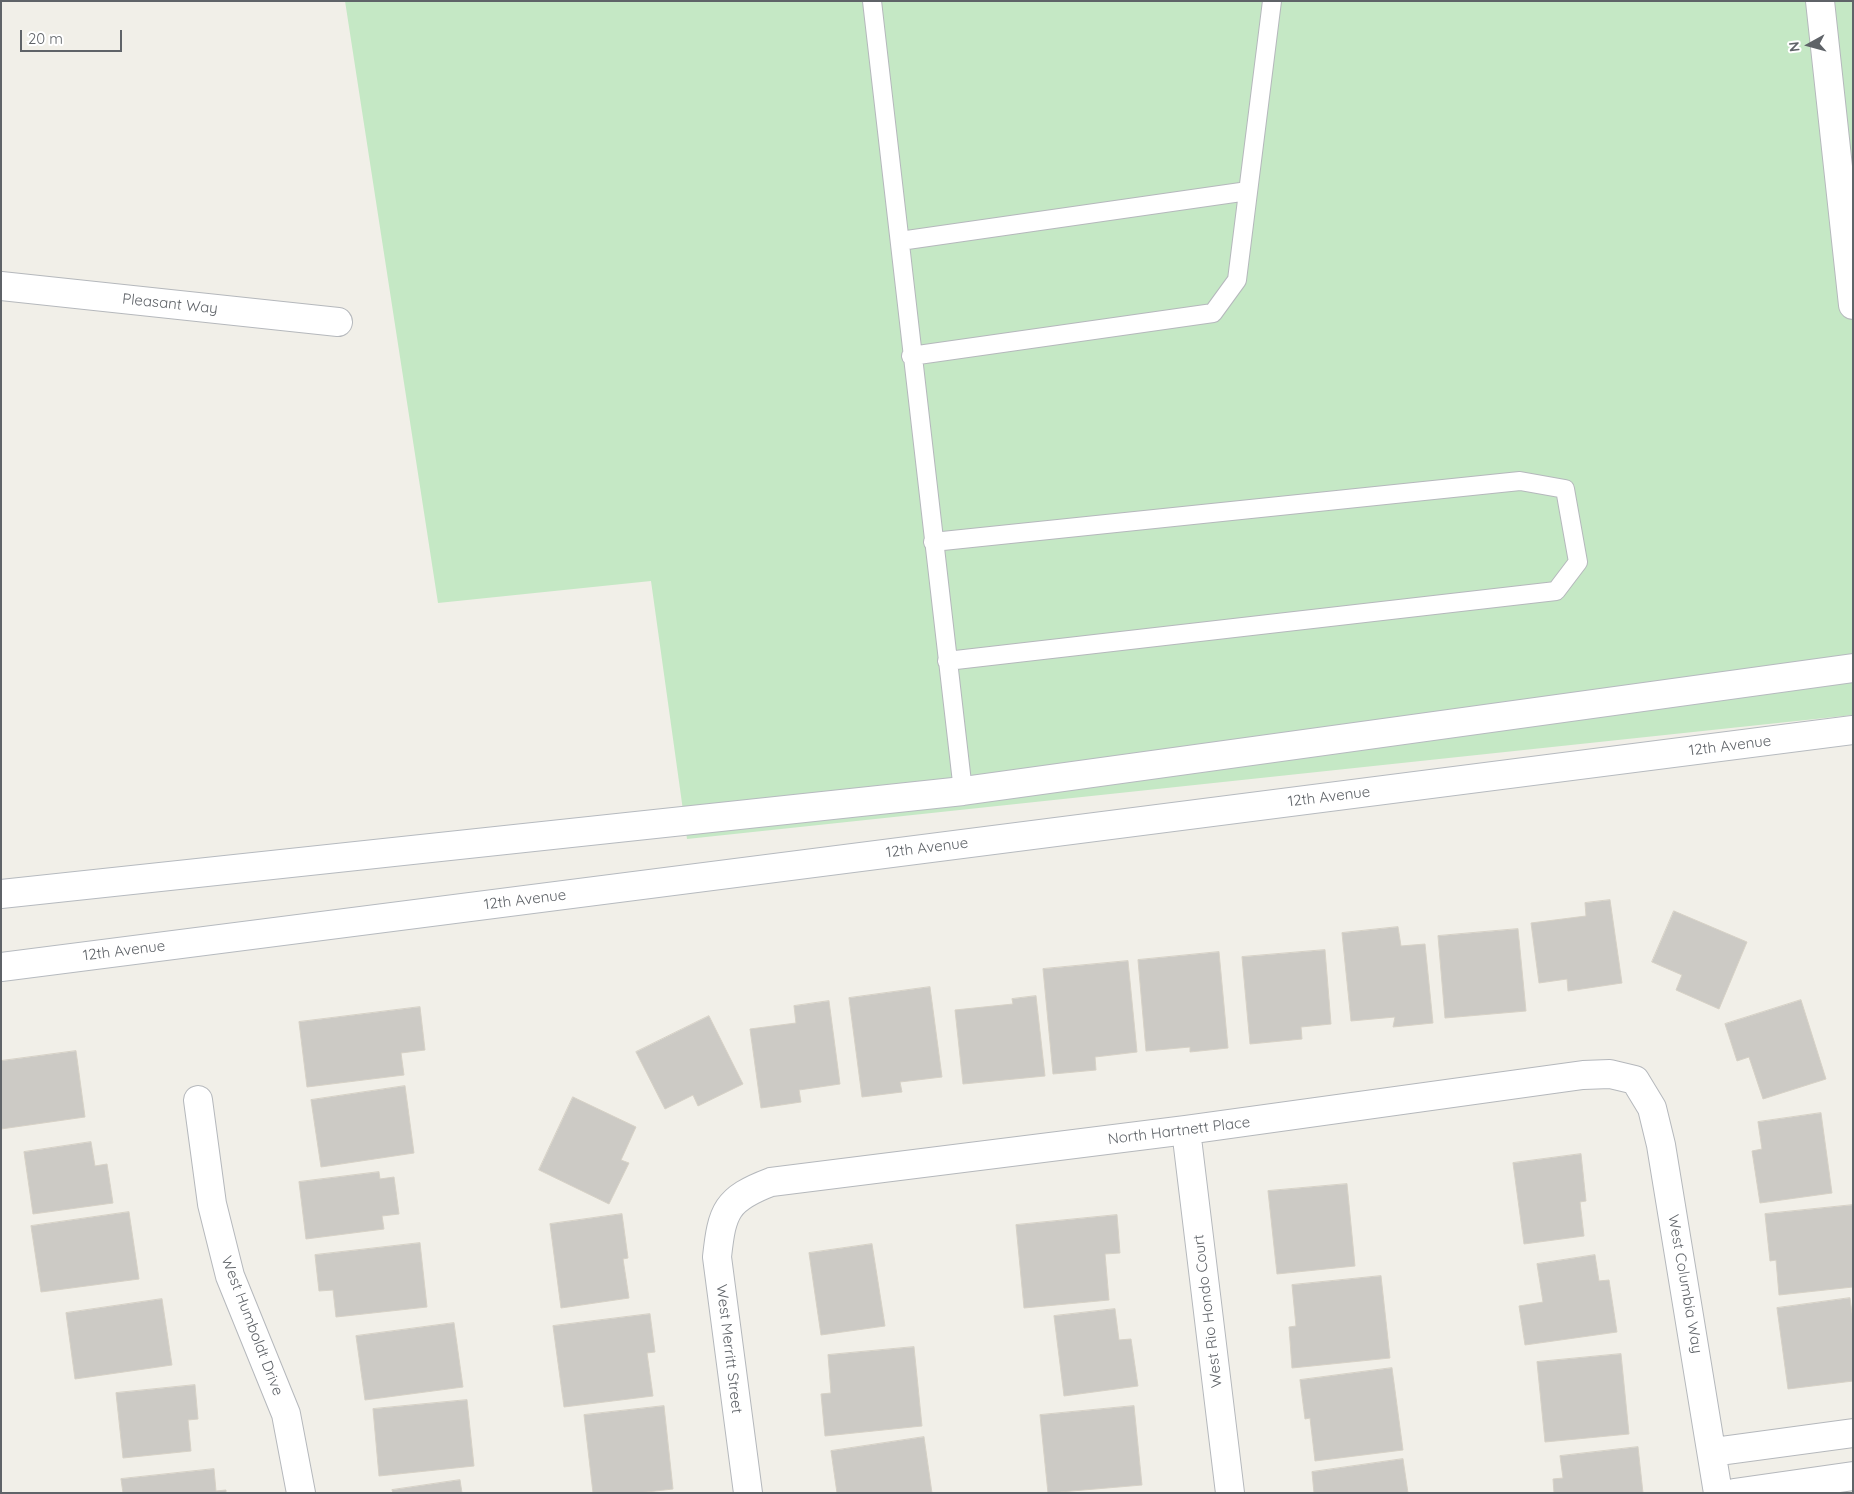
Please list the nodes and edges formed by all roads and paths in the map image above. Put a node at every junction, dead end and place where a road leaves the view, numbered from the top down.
1 (872, 1) edge
2 (1272, 1) edge
3 (1820, 1) edge
4 (1248, 191) junction
5 (900, 241) junction
6 (1, 286) edge
7 (1853, 305) edge
8 (338, 322) dead end
9 (911, 356) junction
10 (933, 542) junction
11 (947, 661) junction
12 (1853, 668) edge
13 (1853, 730) edge
14 (963, 792) junction
15 (1, 894) edge
16 (1, 966) edge
17 (1635, 1080) joint
18 (198, 1100) dead end
19 (1186, 1130) junction
20 (729, 1206) joint
21 (1853, 1433) edge
22 (1713, 1452) junction
23 (1853, 1476) edge
24 (301, 1493) edge
25 (748, 1493) edge
26 (1230, 1493) edge
27 (1718, 1493) edge
28 (1734, 1493) edge

1 - 5 lane
2 - 4 lane
3 - 7 main road
4 - 5 lane
4 - 9 lane
5 - 9 lane
6 - 8 main road, Pleasant Way
9 - 10 lane
10 - 11 lane
10 - 11 lane
11 - 14 lane
12 - 14 main road
13 - 16 main road, 12th Avenue
14 - 15 main road
17 - 19 main road, North Hartnett Place
17 - 22 main road, West Columbia Way
18 - 24 main road, West Humboldt Drive
19 - 20 main road, North Hartnett Place
19 - 26 main road, West Rio Hondo Court
20 - 25 main road, West Merritt Street
21 - 22 main road
22 - 27 main road, West Columbia Way
23 - 28 main road

